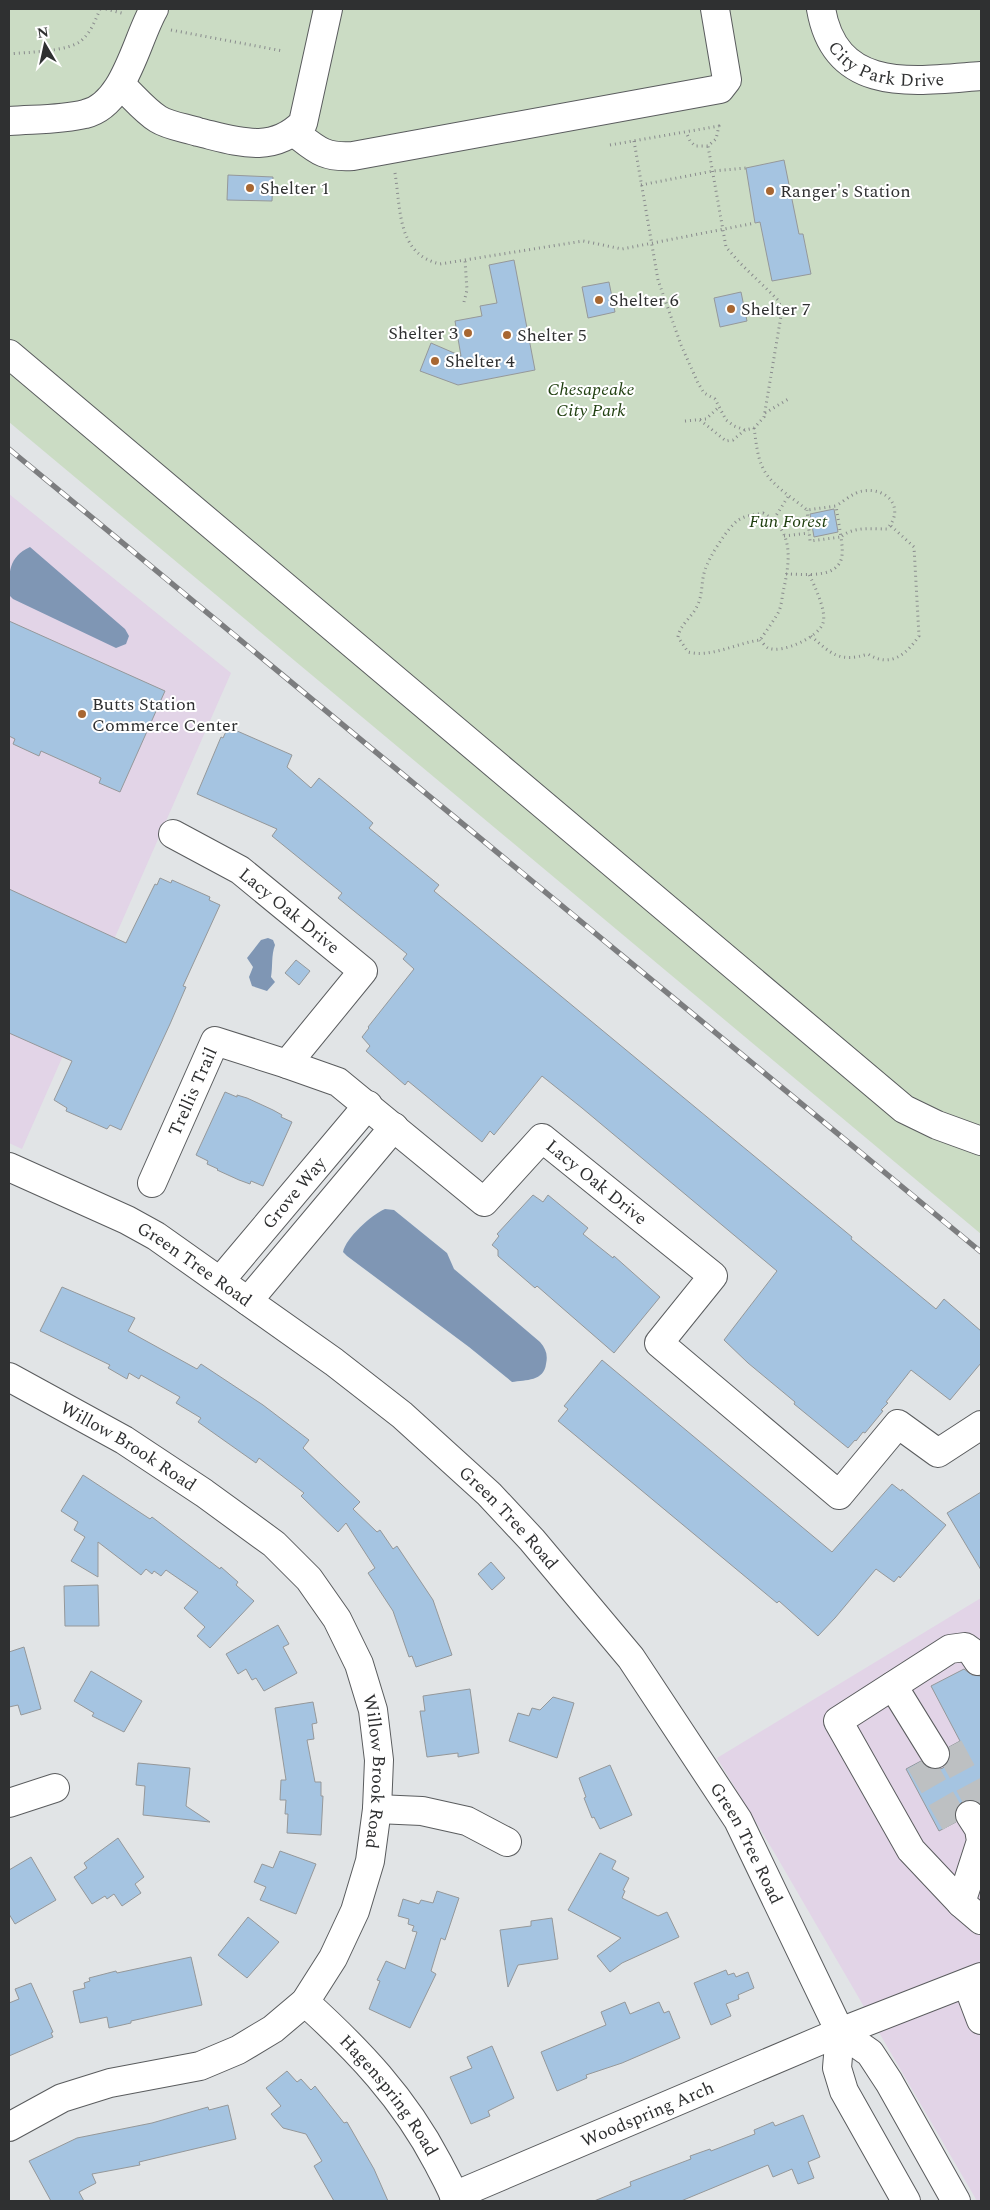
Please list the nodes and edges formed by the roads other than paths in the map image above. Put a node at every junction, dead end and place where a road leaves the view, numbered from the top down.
1 (328, 9) edge
2 (715, 9) edge
3 (820, 9) edge
4 (151, 15) edge
5 (981, 76) edge
6 (121, 85) junction
7 (9, 121) edge
8 (294, 132) junction
9 (9, 354) edge
10 (173, 834) dead end
11 (287, 1064) junction
12 (368, 1104) junction
13 (394, 1127) junction
14 (981, 1141) edge
15 (9, 1167) edge
16 (152, 1183) dead end
17 (220, 1281) junction
18 (248, 1301) junction
19 (9, 1377) edge
20 (981, 1425) edge
21 (978, 1661) dead end
22 (893, 1686) junction
23 (935, 1754) tunnel mouth
24 (55, 1788) dead end
25 (9, 1803) edge
26 (377, 1809) junction
27 (971, 1820) tunnel mouth
28 (507, 1842) dead end
29 (971, 1912) edge
30 (974, 1980) edge
31 (305, 2002) junction
32 (981, 2020) edge
33 (840, 2032) junction
34 (9, 2127) edge
35 (455, 2199) edge
36 (906, 2201) edge
37 (956, 2201) edge

1 - 8 street
2 - 8 street
3 - 5 street, City Park Drive
4 - 6 street
6 - 7 street
6 - 8 street
9 - 14 street
10 - 11 street, Lacy Oak Drive
11 - 12 street, Lacy Oak Drive
11 - 16 street, Trellis Trail
12 - 13 street, Lacy Oak Drive
12 - 17 street, Grove Way
13 - 18 street, Grove Way
13 - 20 street, Lacy Oak Drive
15 - 17 street, Green Tree Road
17 - 18 street, Green Tree Road
18 - 33 street, Green Tree Road
19 - 26 street, Willow Brook Road
21 - 22 street
22 - 23 street
22 - 29 street
24 - 25 street
26 - 28 street
26 - 31 street, Willow Brook Road
27 - 29 street
30 - 32 street
30 - 33 street, Woodspring Arch
31 - 34 street, Willow Brook Road
31 - 35 street, Hagenspring Road
33 - 35 street, Woodspring Arch
33 - 36 street
33 - 37 street, Green Tree Road

